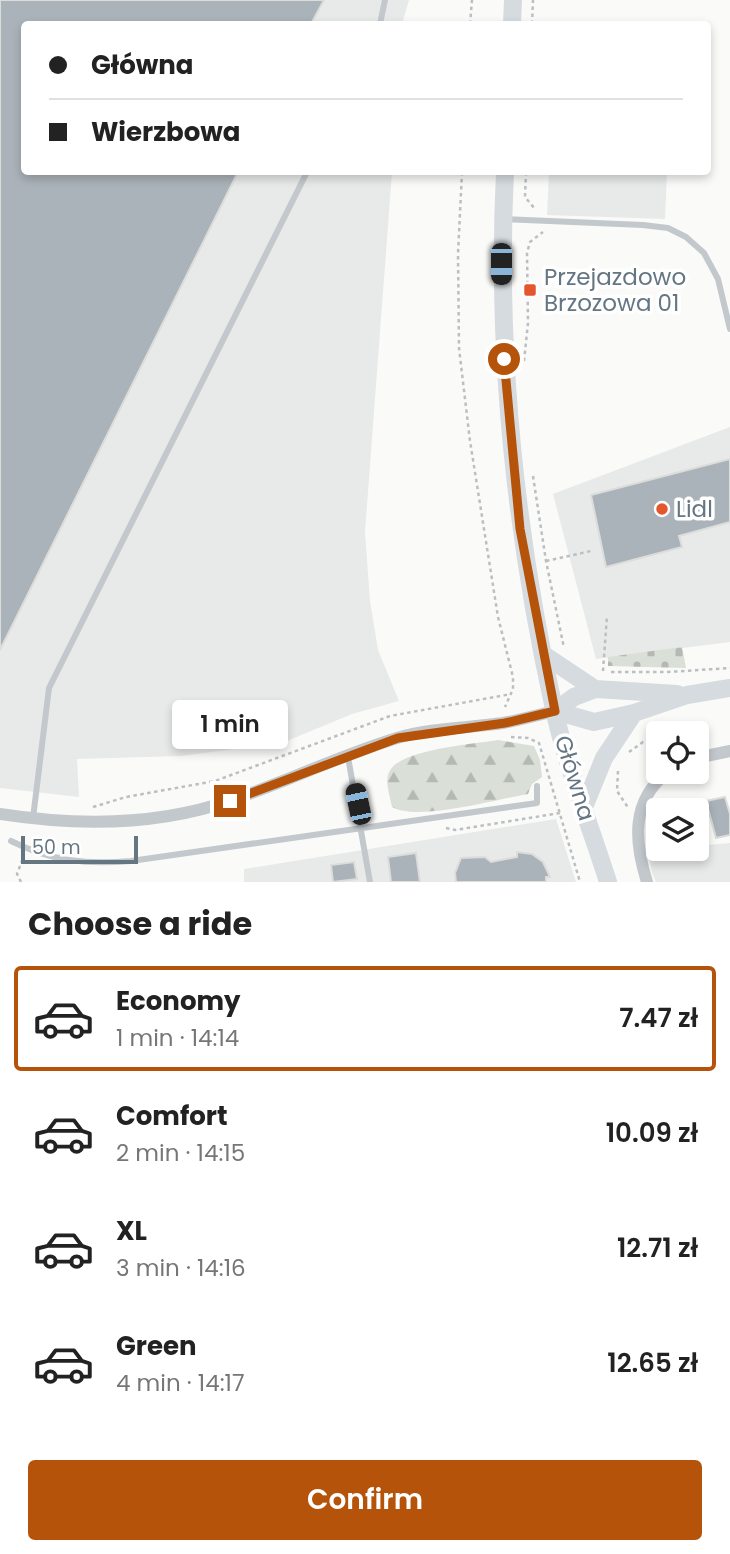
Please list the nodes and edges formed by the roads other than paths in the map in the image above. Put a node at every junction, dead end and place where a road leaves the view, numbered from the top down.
1 (386, 0) edge
2 (513, 0) edge
3 (381, 21) edge
4 (512, 21) edge
5 (306, 175) edge
6 (505, 175) edge
7 (503, 219) junction
8 (730, 329) edge
9 (544, 655) junction
10 (596, 680) junction
11 (730, 688) edge
12 (687, 695) junction
13 (555, 711) junction
14 (634, 713) junction
15 (730, 751) edge
16 (709, 755) edge
17 (348, 757) junction
18 (655, 784) edge
19 (537, 786) dead end
20 (584, 807) junction
21 (0, 814) edge
22 (33, 820) junction
23 (363, 828) junction
24 (11, 841) dead end
25 (370, 882) edge
26 (608, 882) edge
27 (647, 882) edge

1 - 3 lane
2 - 4 main road
5 - 22 lane
6 - 7 main road, Główna
7 - 8 lane
7 - 9 main road, Główna
9 - 10 main road
9 - 13 main road, Główna
10 - 12 main road
10 - 13 main road
11 - 12 main road
12 - 14 main road
13 - 14 main road
13 - 17 street
13 - 20 main road, Główna
14 - 20 main road
15 - 16 street
17 - 22 street
17 - 23 lane
18 - 27 street
19 - 23 lane
20 - 26 main road, Główna
21 - 22 street
23 - 24 lane
23 - 25 lane

